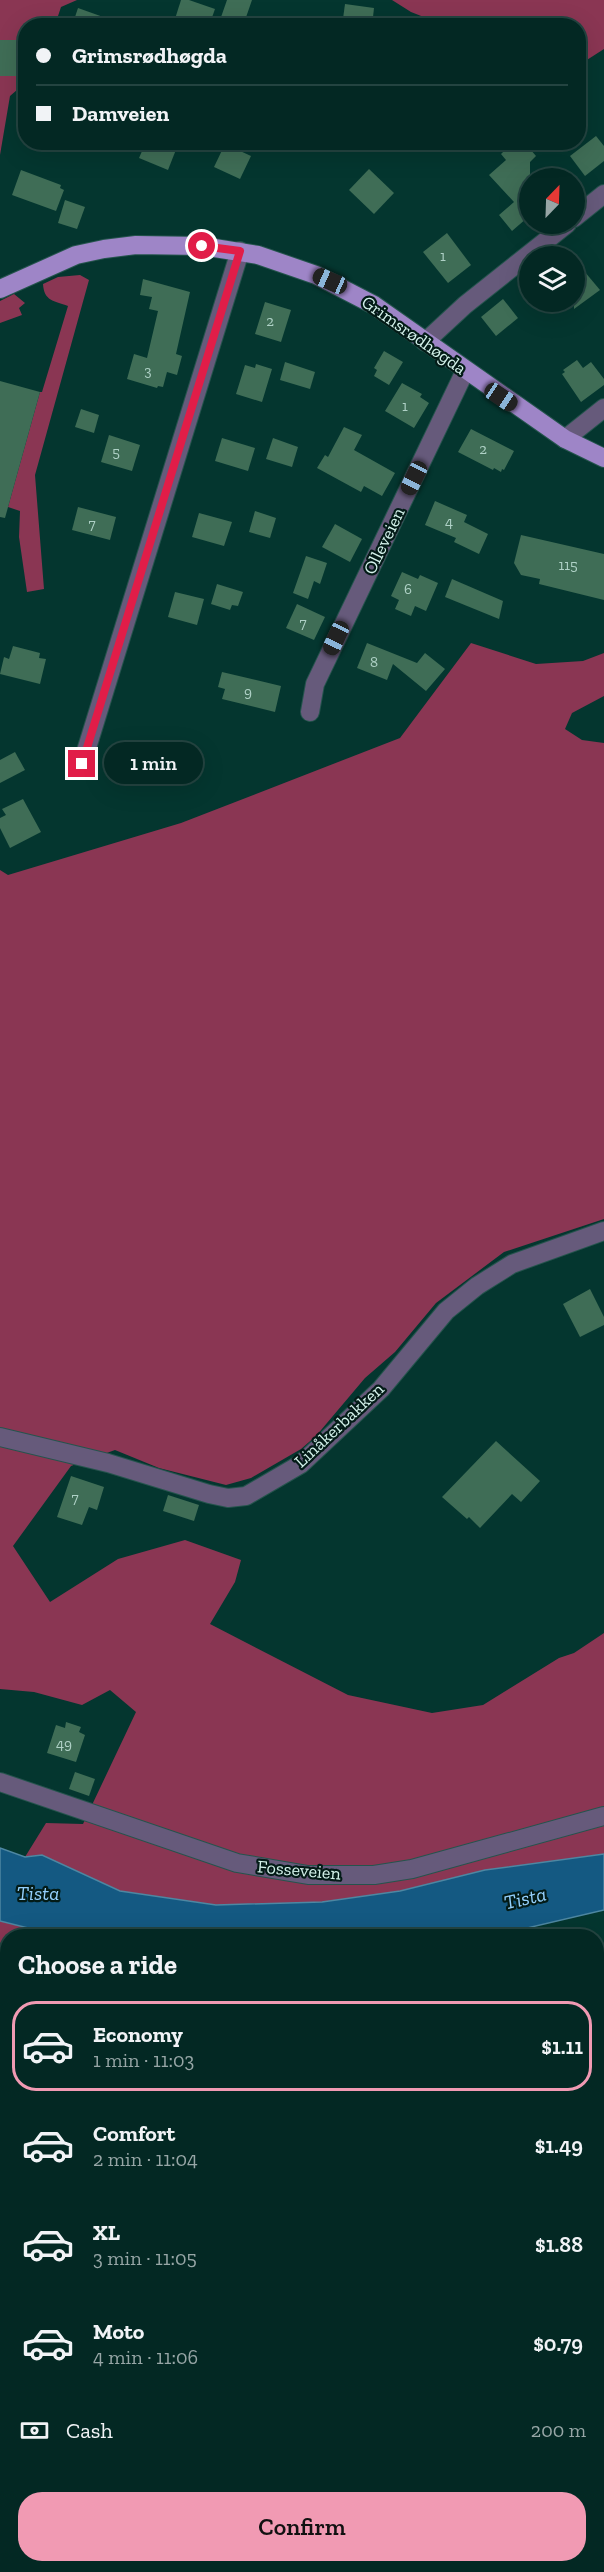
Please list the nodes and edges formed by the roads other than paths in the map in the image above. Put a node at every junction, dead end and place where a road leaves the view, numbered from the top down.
1 (604, 194) edge
2 (585, 209) edge
3 (554, 234) edge
4 (240, 251) junction
5 (0, 288) edge
6 (425, 342) junction
7 (465, 371) junction
8 (604, 408) edge
9 (565, 440) junction
10 (604, 458) edge
11 (310, 712) dead end
12 (82, 764) dead end
13 (604, 1231) edge
14 (0, 1437) edge
15 (0, 1782) edge
16 (604, 1816) edge

1 - 2 street
3 - 6 street
4 - 5 main road, Grimsrødhøgda
4 - 6 main road, Grimsrødhøgda
4 - 12 street
6 - 7 main road, Grimsrødhøgda
7 - 9 main road, Grimsrødhøgda
7 - 11 street, Olleveien
8 - 9 street
9 - 10 main road, Grimsrødhøgda
13 - 14 street, Linåkerbakken
15 - 16 street, Fosseveien

